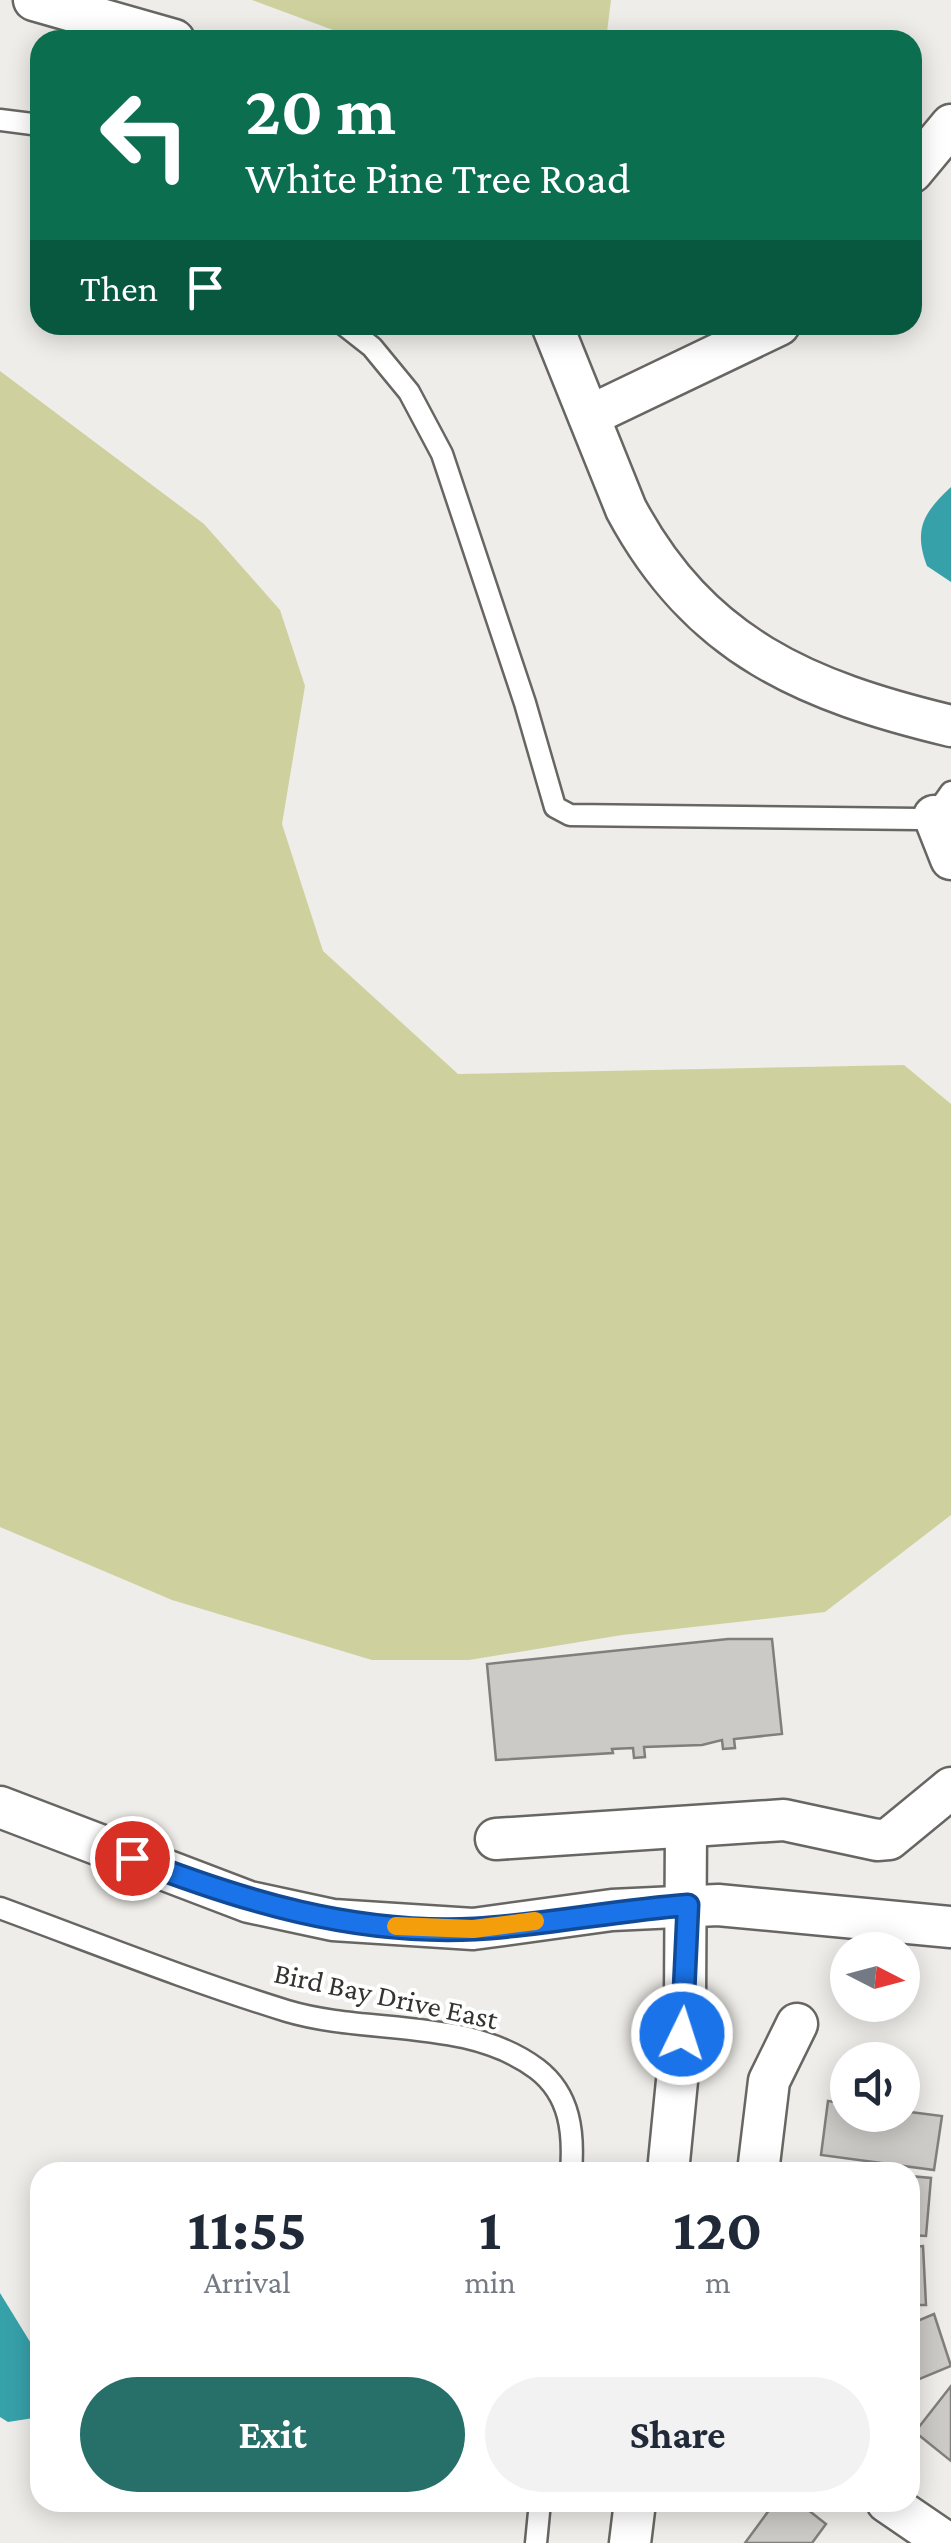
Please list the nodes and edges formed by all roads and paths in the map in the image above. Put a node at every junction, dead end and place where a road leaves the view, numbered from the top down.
1 (34, 0) edge
2 (139, 30) edge
3 (0, 120) edge
4 (30, 124) edge
5 (951, 125) edge
6 (922, 160) edge
7 (357, 335) edge
8 (556, 335) edge
9 (758, 335) edge
10 (589, 416) junction
11 (951, 726) edge
12 (942, 804) edge
13 (951, 859) edge
14 (951, 1788) edge
15 (0, 1807) edge
16 (686, 1828) junction
17 (496, 1839) dead end
18 (688, 1905) junction
19 (0, 1908) edge
20 (951, 1927) edge
21 (797, 2024) dead end
22 (570, 2162) edge
23 (669, 2162) edge
24 (759, 2162) edge
25 (539, 2512) edge
26 (634, 2512) edge
27 (902, 2512) edge
28 (536, 2543) edge
29 (630, 2543) edge
30 (947, 2543) edge

1 - 2 street
3 - 4 lane
5 - 6 street
7 - 12 lane
8 - 10 street
9 - 10 street
10 - 11 street
12 - 13 street
14 - 16 street
15 - 18 street
16 - 17 street
16 - 18 street
18 - 20 street
18 - 23 street
19 - 22 lane, Bird Bay Drive East
21 - 24 street
25 - 28 lane
26 - 29 street
27 - 30 street

